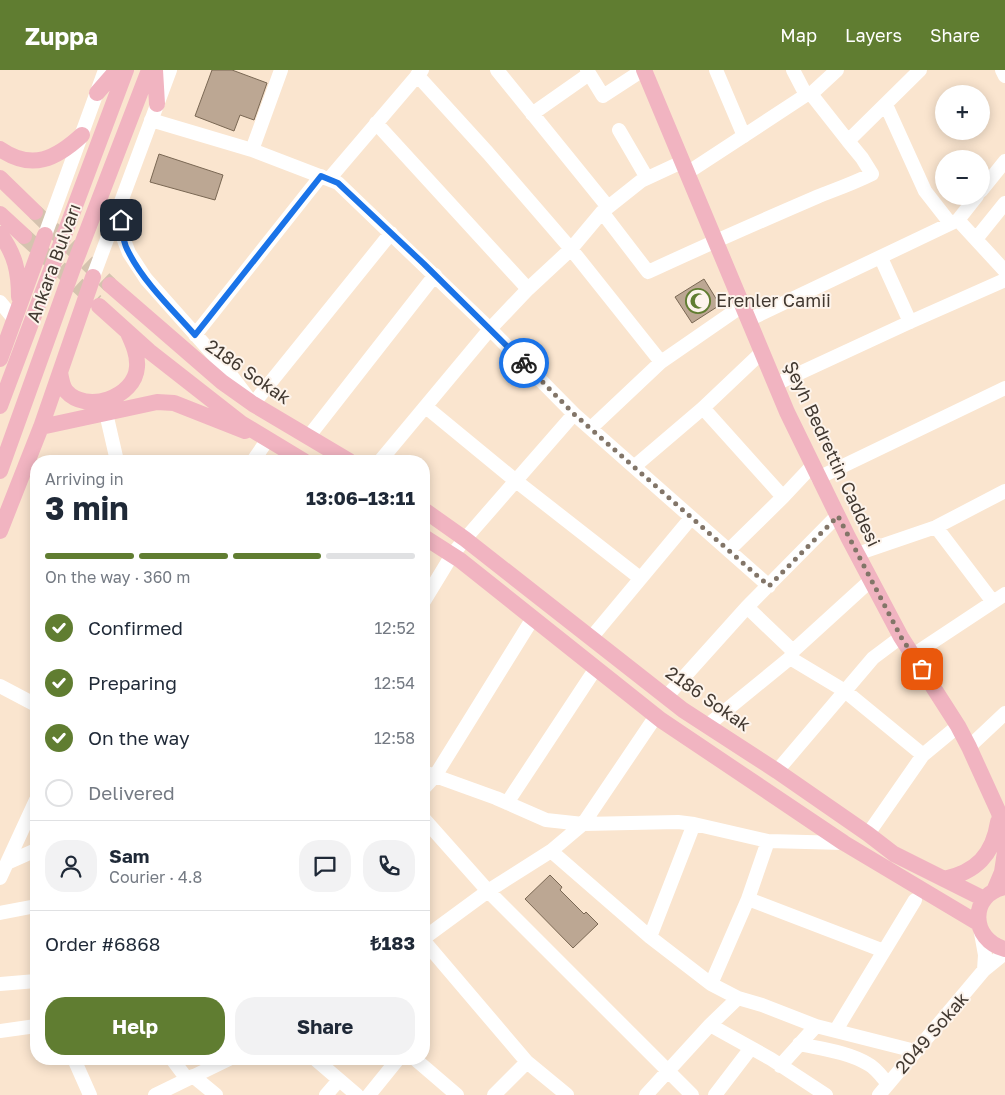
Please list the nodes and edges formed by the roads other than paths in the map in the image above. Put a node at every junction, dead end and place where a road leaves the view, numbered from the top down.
1 (105, 70) edge
2 (118, 70) edge
3 (126, 70) edge
4 (149, 70) edge
5 (155, 70) edge
6 (170, 70) edge
7 (281, 70) edge
8 (497, 70) edge
9 (643, 70) edge
10 (716, 70) edge
11 (793, 70) edge
12 (837, 70) edge
13 (920, 70) edge
14 (1002, 70) edge
15 (588, 72) edge
16 (420, 73) edge
17 (1005, 76) edge
18 (97, 93) junction
19 (808, 95) junction
20 (157, 104) junction
21 (886, 105) junction
22 (532, 114) junction
23 (151, 120) junction
24 (376, 123) junction
25 (619, 130) dead end
26 (82, 136) junction
27 (744, 136) junction
28 (848, 141) junction
29 (0, 149) edge
30 (252, 150) junction
31 (1005, 161) edge
32 (684, 167) junction
33 (325, 177) junction
34 (0, 178) edge
35 (647, 178) junction
36 (990, 180) edge
37 (1005, 202) edge
38 (120, 204) junction
39 (969, 205) edge
40 (605, 210) junction
41 (35, 212) tunnel mouth
42 (0, 214) edge
43 (954, 222) junction
44 (391, 233) junction
45 (0, 234) edge
46 (45, 235) joint
47 (24, 236) tunnel mouth
48 (976, 239) junction
49 (715, 241) junction
50 (571, 249) junction
51 (881, 258) junction
52 (1005, 271) edge
53 (435, 275) junction
54 (93, 277) joint
55 (1005, 280) edge
56 (110, 285) tunnel mouth
57 (528, 289) junction
58 (0, 302) edge
59 (99, 306) tunnel mouth
60 (745, 313) junction
61 (11, 322) edge
62 (910, 322) junction
63 (126, 329) junction
64 (490, 329) junction
65 (195, 335) junction
66 (762, 352) junction
67 (0, 359) edge
68 (661, 362) junction
69 (60, 372) junction
70 (776, 384) junction
71 (1005, 388) edge
72 (253, 404) junction
73 (0, 406) edge
74 (426, 407) junction
75 (703, 408) junction
76 (106, 413) junction
77 (574, 414) junction
78 (41, 426) junction
79 (591, 428) junction
80 (309, 436) junction
81 (268, 439) junction
82 (116, 455) edge
83 (257, 455) edge
84 (294, 455) edge
85 (339, 455) edge
86 (385, 455) edge
87 (635, 466) junction
88 (0, 471) edge
89 (816, 471) junction
90 (516, 481) junction
91 (1005, 491) edge
92 (783, 497) junction
93 (430, 514) edge
94 (838, 516) junction
95 (691, 518) junction
96 (936, 527) junction
97 (0, 531) edge
98 (465, 539) junction
99 (430, 541) edge
100 (729, 550) junction
101 (857, 554) junction
102 (452, 555) junction
103 (640, 578) junction
104 (871, 580) junction
105 (769, 586) junction
106 (430, 591) edge
107 (1005, 594) edge
108 (993, 602) junction
109 (748, 607) junction
110 (533, 618) junction
111 (901, 637) junction
112 (591, 638) junction
113 (791, 654) junction
114 (913, 655) junction
115 (596, 668) junction
116 (0, 686) edge
117 (845, 691) junction
118 (667, 696) junction
119 (30, 702) edge
120 (1005, 714) edge
121 (656, 716) junction
122 (708, 725) junction
123 (958, 726) junction
124 (969, 747) junction
125 (923, 755) junction
126 (776, 771) junction
127 (430, 772) edge
128 (430, 774) edge
129 (507, 804) junction
130 (1000, 813) junction
131 (30, 814) edge
132 (583, 824) junction
133 (694, 824) junction
134 (430, 826) edge
135 (868, 834) junction
136 (768, 842) junction
137 (844, 843) junction
138 (1005, 843) edge
139 (551, 851) junction
140 (1005, 852) edge
141 (30, 853) edge
142 (9, 862) junction
143 (0, 878) edge
144 (944, 879) junction
145 (488, 891) junction
146 (995, 892) edge
147 (748, 899) junction
148 (915, 900) dead end
149 (30, 907) edge
150 (0, 913) edge
151 (980, 928) junction
152 (430, 932) edge
153 (650, 937) junction
154 (430, 941) edge
155 (1005, 949) edge
156 (884, 951) junction
157 (1005, 953) edge
158 (984, 970) junction
159 (30, 982) edge
160 (0, 984) edge
161 (711, 984) junction
162 (738, 998) junction
163 (710, 1025) junction
164 (816, 1026) junction
165 (30, 1027) edge
166 (836, 1030) junction
167 (0, 1031) edge
168 (799, 1044) junction
169 (751, 1048) junction
170 (915, 1051) junction
171 (527, 1062) junction
172 (77, 1065) edge
173 (178, 1065) edge
174 (217, 1065) edge
175 (321, 1065) edge
176 (393, 1065) edge
177 (422, 1065) edge
178 (780, 1066) junction
179 (669, 1070) junction
180 (190, 1078) junction
181 (339, 1080) junction
182 (888, 1084) junction
183 (90, 1095) edge
184 (155, 1095) edge
185 (216, 1095) edge
186 (326, 1095) edge
187 (357, 1095) edge
188 (369, 1095) edge
189 (457, 1095) edge
190 (494, 1095) edge
191 (566, 1095) edge
192 (646, 1095) edge
193 (692, 1095) edge
194 (715, 1095) edge
195 (826, 1095) edge
196 (879, 1095) edge

1 - 18 street, Ankara Bulvarı
2 - 18 main road
3 - 73 main road, Ankara Bulvarı
4 - 88 main road, Ankara Bulvarı
5 - 20 main road
6 - 20 street
7 - 30 street
8 - 22 street
9 - 15 street
9 - 32 main road, Şeyh Bedrettin Caddesi
10 - 27 street
11 - 19 street
12 - 19 street
13 - 21 street
14 - 17 street
15 - 22 street
16 - 24 street
16 - 50 street
18 - 26 street, Ankara Bulvarı
19 - 27 street
19 - 28 street
20 - 23 street
21 - 28 street
21 - 43 street
22 - 40 street
23 - 30 street
23 - 38 street
24 - 33 street
24 - 57 street
25 - 35 street
26 - 29 main road
26 - 46 street, Ankara Bulvarı
27 - 32 street
28 - 49 street
30 - 33 street
31 - 36 street
32 - 35 street
32 - 49 main road, Şeyh Bedrettin Caddesi
33 - 44 street
33 - 65 street
34 - 41 main road
35 - 40 street
37 - 48 street
38 - 54 street
38 - 65 street
39 - 43 street
40 - 49 street
40 - 50 street
42 - 47 main road
43 - 48 street
43 - 51 street
44 - 53 street
44 - 72 street
45 - 61 main road
46 - 61 main road
48 - 52 street
49 - 60 main road, Şeyh Bedrettin Caddesi
50 - 57 street
50 - 68 street
51 - 60 street
51 - 62 street
53 - 64 street
53 - 80 street
54 - 69 main road
55 - 62 street
56 - 72 main road, 2186 Sokak
57 - 64 street
58 - 61 street
59 - 63 main road
60 - 66 main road, Şeyh Bedrettin Caddesi
60 - 68 street
61 - 67 main road
62 - 70 street
63 - 69 main road
63 - 81 main road
64 - 74 street
64 - 77 street
65 - 72 street
66 - 70 main road, Şeyh Bedrettin Caddesi
66 - 75 street
68 - 79 street
69 - 78 main road
70 - 89 main road, Şeyh Bedrettin Caddesi
71 - 89 street
72 - 80 main road, 2186 Sokak
74 - 86 street
74 - 90 street
75 - 87 street
75 - 92 street
76 - 78 main road
76 - 81 main road
76 - 82 street
77 - 79 street
77 - 90 street
78 - 97 main road
79 - 87 street
80 - 85 main road, 2186 Sokak
81 - 83 street
81 - 84 main road
87 - 95 street
89 - 92 street
89 - 94 main road, Şeyh Bedrettin Caddesi
90 - 98 street
90 - 103 street
91 - 96 street
92 - 100 street
93 - 98 main road, 2186 Sokak
94 - 101 main road, Şeyh Bedrettin Caddesi
94 - 105 street
95 - 100 street
95 - 103 street
96 - 101 street
96 - 108 street
98 - 102 street
98 - 112 main road, 2186 Sokak
99 - 102 main road
100 - 105 street
101 - 104 main road, Şeyh Bedrettin Caddesi
102 - 106 street
102 - 110 main road
103 - 112 street
104 - 111 main road, Şeyh Bedrettin Caddesi
104 - 113 street
105 - 109 street
107 - 108 street
108 - 114 street
109 - 113 street
109 - 118 street
110 - 115 main road
110 - 127 street
111 - 114 main road, Şeyh Bedrettin Caddesi
111 - 117 street
112 - 118 main road, 2186 Sokak
113 - 117 street
113 - 122 street
114 - 123 main road, Şeyh Bedrettin Caddesi
115 - 121 main road
115 - 129 street
116 - 119 street
117 - 125 street
117 - 126 street
118 - 122 main road, 2186 Sokak
120 - 124 street
121 - 132 street
121 - 137 main road
122 - 126 main road, 2186 Sokak
123 - 124 main road, Şeyh Bedrettin Caddesi
123 - 125 street
124 - 130 main road, Şeyh Bedrettin Caddesi
125 - 135 street
126 - 135 main road, 2186 Sokak
128 - 129 street
129 - 132 street
130 - 138 main road, Şeyh Bedrettin Caddesi
130 - 144 main road
131 - 142 street
132 - 133 street
132 - 139 street
133 - 136 street
133 - 153 street
134 - 145 street
135 - 144 main road, 2186 Sokak
136 - 137 street
136 - 147 street
137 - 151 main road
139 - 145 street
139 - 153 street
140 - 146 main road
141 - 142 street
142 - 143 street
144 - 146 main road, 2186 Sokak
145 - 152 street
145 - 179 street
146 - 151 main road
147 - 156 street
147 - 161 street
148 - 156 street
149 - 150 street
151 - 155 main road
151 - 158 street
153 - 161 street
154 - 171 street
156 - 166 street
157 - 158 street, 2049 Sokak
158 - 170 street, 2049 Sokak
159 - 160 street
161 - 162 street
162 - 163 street
162 - 164 street
163 - 169 street
163 - 179 street
164 - 166 street
164 - 168 street
165 - 167 street
166 - 170 street
168 - 178 street
168 - 182 street
169 - 178 street
169 - 194 street
170 - 182 street, 2049 Sokak
171 - 190 street
171 - 191 street
172 - 183 street
173 - 180 street
174 - 180 street
175 - 181 street
176 - 188 street
177 - 189 street
178 - 195 street
179 - 192 street
179 - 193 street
180 - 184 street
180 - 185 street
181 - 186 street
181 - 187 street
182 - 196 street, 2049 Sokak

